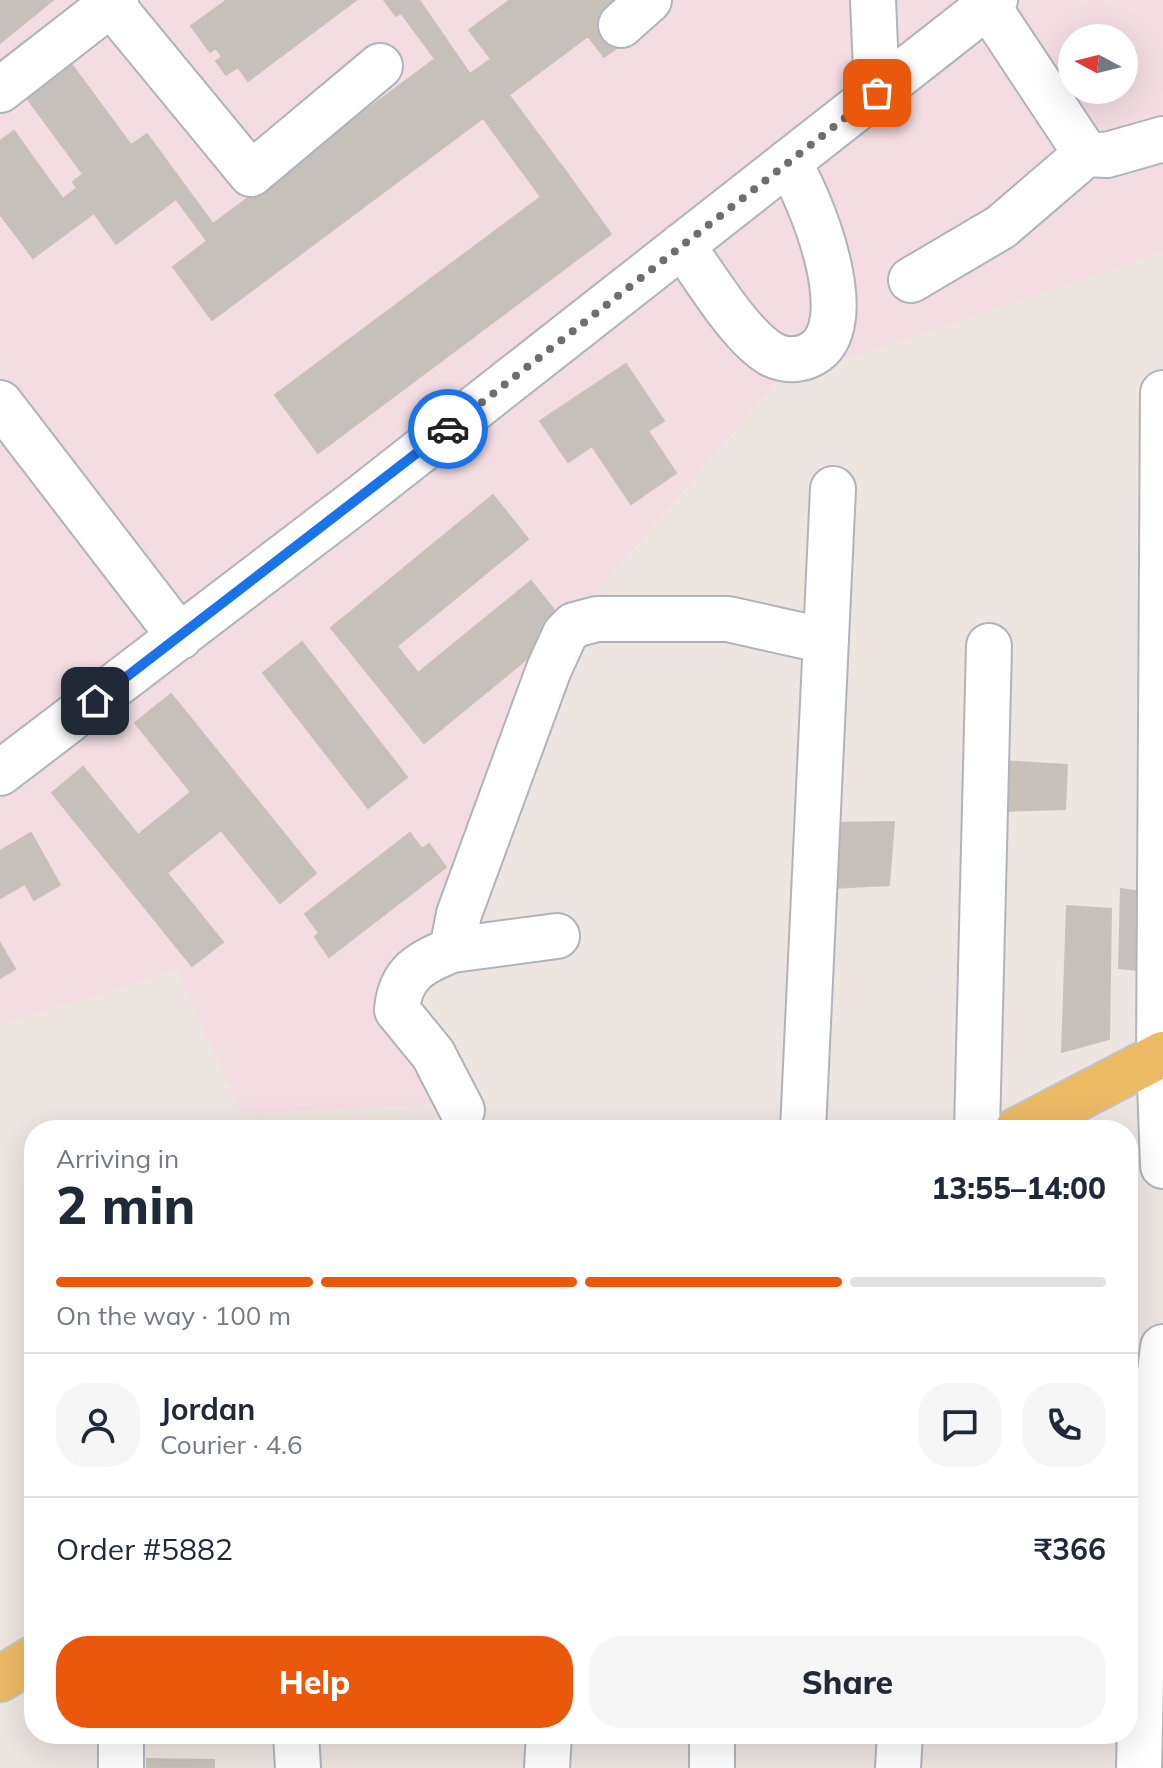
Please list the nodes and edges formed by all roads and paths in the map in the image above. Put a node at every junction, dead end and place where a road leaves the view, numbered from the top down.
1 (873, 0) edge
2 (114, 2) edge
3 (992, 3) edge
4 (380, 66) dead end
5 (0, 90) edge
6 (877, 93) junction
7 (1163, 139) edge
8 (1086, 154) junction
9 (788, 162) junction
10 (682, 245) junction
11 (911, 280) dead end
12 (1163, 393) edge
13 (0, 403) edge
14 (833, 489) dead end
15 (180, 637) junction
16 (826, 641) junction
17 (989, 646) dead end
18 (0, 773) edge
19 (557, 936) dead end
20 (452, 950) junction
21 (1161, 1055) edge
22 (462, 1110) dead end
23 (803, 1120) edge
24 (977, 1120) edge
25 (1036, 1120) edge
26 (1163, 1166) edge
27 (1163, 1347) edge
28 (24, 1664) edge
29 (0, 1679) edge
30 (121, 1744) edge
31 (297, 1744) edge
32 (548, 1744) edge
33 (712, 1744) edge
34 (899, 1744) edge
35 (121, 1768) edge
36 (298, 1768) edge
37 (547, 1768) edge
38 (712, 1768) edge
39 (898, 1768) edge
40 (1139, 1768) edge

1 - 6 street
2 - 4 street
2 - 5 street
3 - 6 street
3 - 8 street
6 - 9 street
7 - 8 street
8 - 11 street
9 - 10 street
9 - 10 street
10 - 15 street
12 - 21 street
13 - 15 street
14 - 16 street
15 - 18 street
16 - 20 street
16 - 23 street
17 - 24 street
19 - 20 street
20 - 22 street
21 - 25 main road
21 - 26 street
27 - 40 street
28 - 29 main road
30 - 35 street
31 - 36 street
32 - 37 street
33 - 38 street
34 - 39 street

